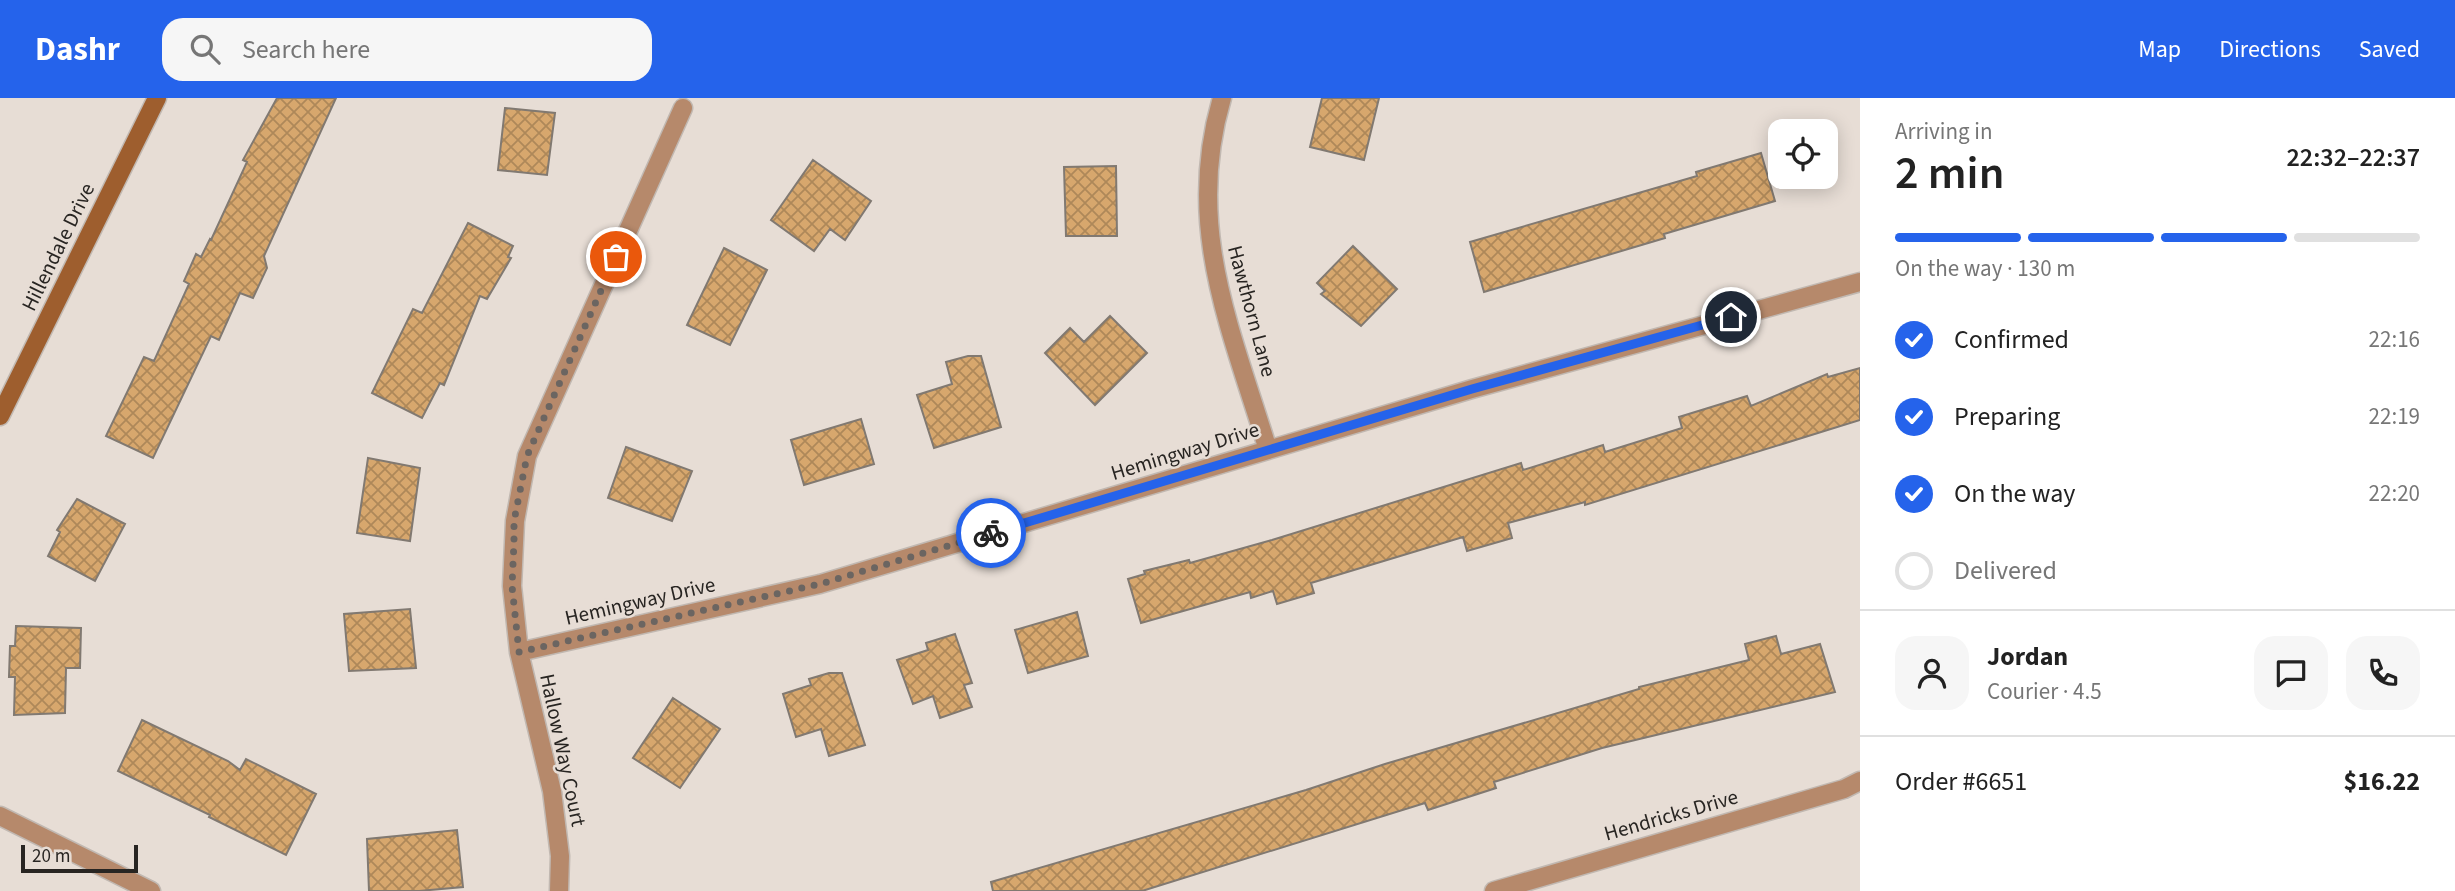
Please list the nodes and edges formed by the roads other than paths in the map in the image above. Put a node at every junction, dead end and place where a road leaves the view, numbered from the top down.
1 (157, 98) edge
2 (1222, 98) edge
3 (683, 108) dead end
4 (1860, 282) edge
5 (0, 416) edge
6 (1268, 450) junction
7 (519, 652) junction
8 (1860, 781) edge
9 (0, 816) edge
10 (151, 891) edge
11 (559, 891) edge
12 (1494, 891) edge

1 - 5 main road, Hillendale Drive
2 - 6 street, Hawthorn Lane
3 - 7 street, Hallow Way Court
4 - 6 street, Hemingway Drive
6 - 7 street, Hemingway Drive
7 - 11 street, Hallow Way Court
8 - 12 street, Hendricks Drive
9 - 10 street

